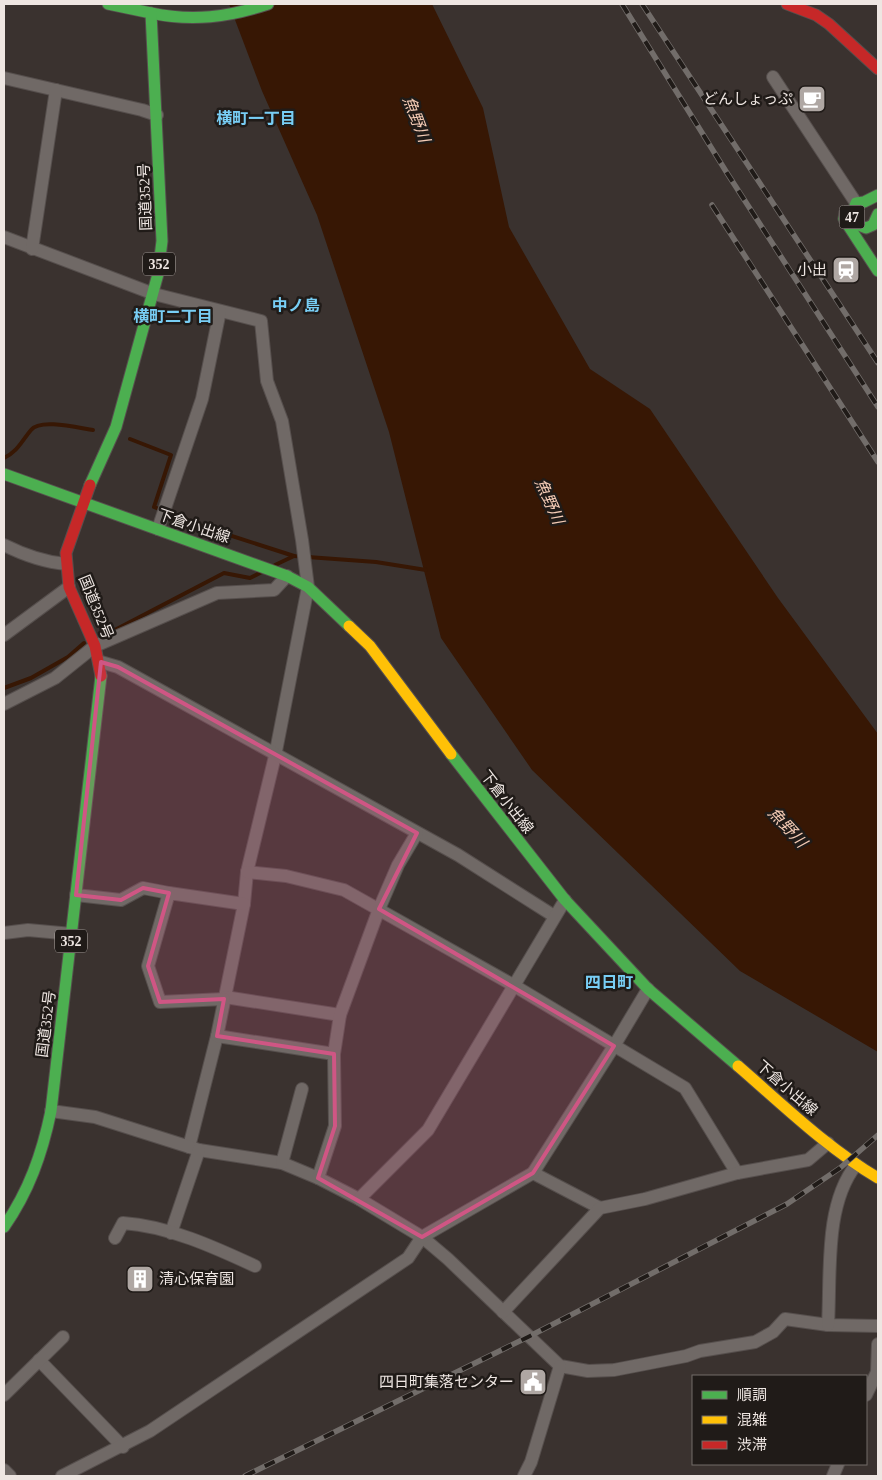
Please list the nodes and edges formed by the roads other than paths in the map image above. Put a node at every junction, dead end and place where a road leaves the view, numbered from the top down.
1 (108, 4) edge
2 (268, 4) edge
3 (787, 4) edge
4 (151, 8) edge
5 (878, 69) edge
6 (773, 77) dead end
7 (4, 78) edge
8 (56, 90) junction
9 (157, 115) junction
10 (878, 195) edge
11 (856, 203) junction
12 (878, 214) edge
13 (4, 237) edge
14 (32, 249) junction
15 (878, 271) edge
16 (154, 294) junction
17 (220, 311) junction
18 (4, 474) edge
19 (83, 502) junction
20 (161, 518) junction
21 (4, 546) edge
22 (66, 564) junction
23 (287, 576) junction
24 (69, 587) junction
25 (308, 588) junction
26 (4, 635) edge
27 (95, 646) junction
28 (101, 662) junction
29 (4, 704) edge
30 (275, 756) junction
31 (417, 833) junction
32 (247, 872) junction
33 (169, 893) junction
34 (76, 895) junction
35 (565, 900) junction
36 (244, 904) junction
37 (379, 909) junction
38 (554, 916) junction
39 (4, 932) edge
40 (72, 934) junction
41 (513, 985) junction
42 (648, 989) junction
43 (225, 998) junction
44 (340, 1015) junction
45 (217, 1036) junction
46 (614, 1046) junction
47 (334, 1054) junction
48 (302, 1089) dead end
49 (51, 1111) junction
50 (828, 1143) junction
51 (194, 1148) junction
52 (282, 1163) junction
53 (856, 1165) junction
54 (533, 1173) junction
55 (737, 1173) junction
56 (318, 1178) junction
57 (878, 1178) edge
58 (359, 1199) junction
59 (600, 1208) junction
60 (4, 1227) edge
61 (171, 1234) junction
62 (422, 1237) junction
63 (115, 1238) dead end
64 (255, 1266) dead end
65 (503, 1312) junction
66 (828, 1324) junction
67 (878, 1326) edge
68 (63, 1337) dead end
69 (878, 1344) edge
70 (39, 1360) junction
71 (560, 1366) junction
72 (867, 1393) edge
73 (4, 1395) edge
74 (123, 1447) junction
75 (4, 1470) edge
76 (10, 1476) edge
77 (62, 1476) edge
78 (524, 1476) edge

1 - 4 main road
2 - 4 main road
3 - 5 main road
4 - 9 main road, 国道352号 / 352
6 - 11 street
7 - 8 street
8 - 9 street
8 - 14 street
9 - 16 main road, 国道352号 / 352
10 - 11 main road, 47
11 - 12 main road, 47
11 - 15 main road
13 - 14 street
14 - 16 street
16 - 17 street
16 - 19 main road, 国道352号 / 352
17 - 20 street
17 - 25 street
18 - 19 main road, 下倉小出線
19 - 20 main road, 下倉小出線
19 - 22 main road, 国道352号 / 352
20 - 23 main road, 下倉小出線
21 - 22 street
22 - 24 main road, 国道352号 / 352
23 - 25 main road, 下倉小出線
23 - 27 street
24 - 26 street
24 - 27 main road, 国道352号 / 352
25 - 30 street
25 - 35 main road, 下倉小出線
27 - 28 main road, 国道352号 / 352
27 - 29 street
28 - 30 street
28 - 34 main road, 国道352号 / 352
30 - 31 street
30 - 32 street
31 - 37 street
31 - 38 street
32 - 36 street
32 - 37 street
33 - 34 street
33 - 36 street
33 - 43 street
34 - 40 main road, 国道352号 / 352
35 - 38 street
35 - 42 main road, 下倉小出線
36 - 43 street
37 - 41 street
37 - 44 street
38 - 41 street
39 - 40 street
40 - 49 main road, 国道352号 / 352
41 - 46 street
41 - 58 street
42 - 46 street
42 - 50 main road, 下倉小出線
43 - 44 street
43 - 45 street
44 - 47 street
45 - 47 street
45 - 51 street
46 - 54 street
46 - 55 street
47 - 56 street
48 - 52 street
49 - 51 street
49 - 60 main road, 国道352号 / 352
50 - 53 main road, 下倉小出線
50 - 55 street
51 - 52 street
51 - 61 street
52 - 56 street
53 - 57 main road, 下倉小出線
53 - 66 street
54 - 59 street
54 - 62 street
55 - 59 street
56 - 58 street
58 - 62 street
59 - 65 street
61 - 63 street
61 - 64 street
62 - 65 street
62 - 74 street
65 - 71 street
66 - 67 street
66 - 71 street
68 - 70 street
69 - 72 street
70 - 73 street
70 - 74 street
71 - 78 street
74 - 77 street
75 - 76 street

